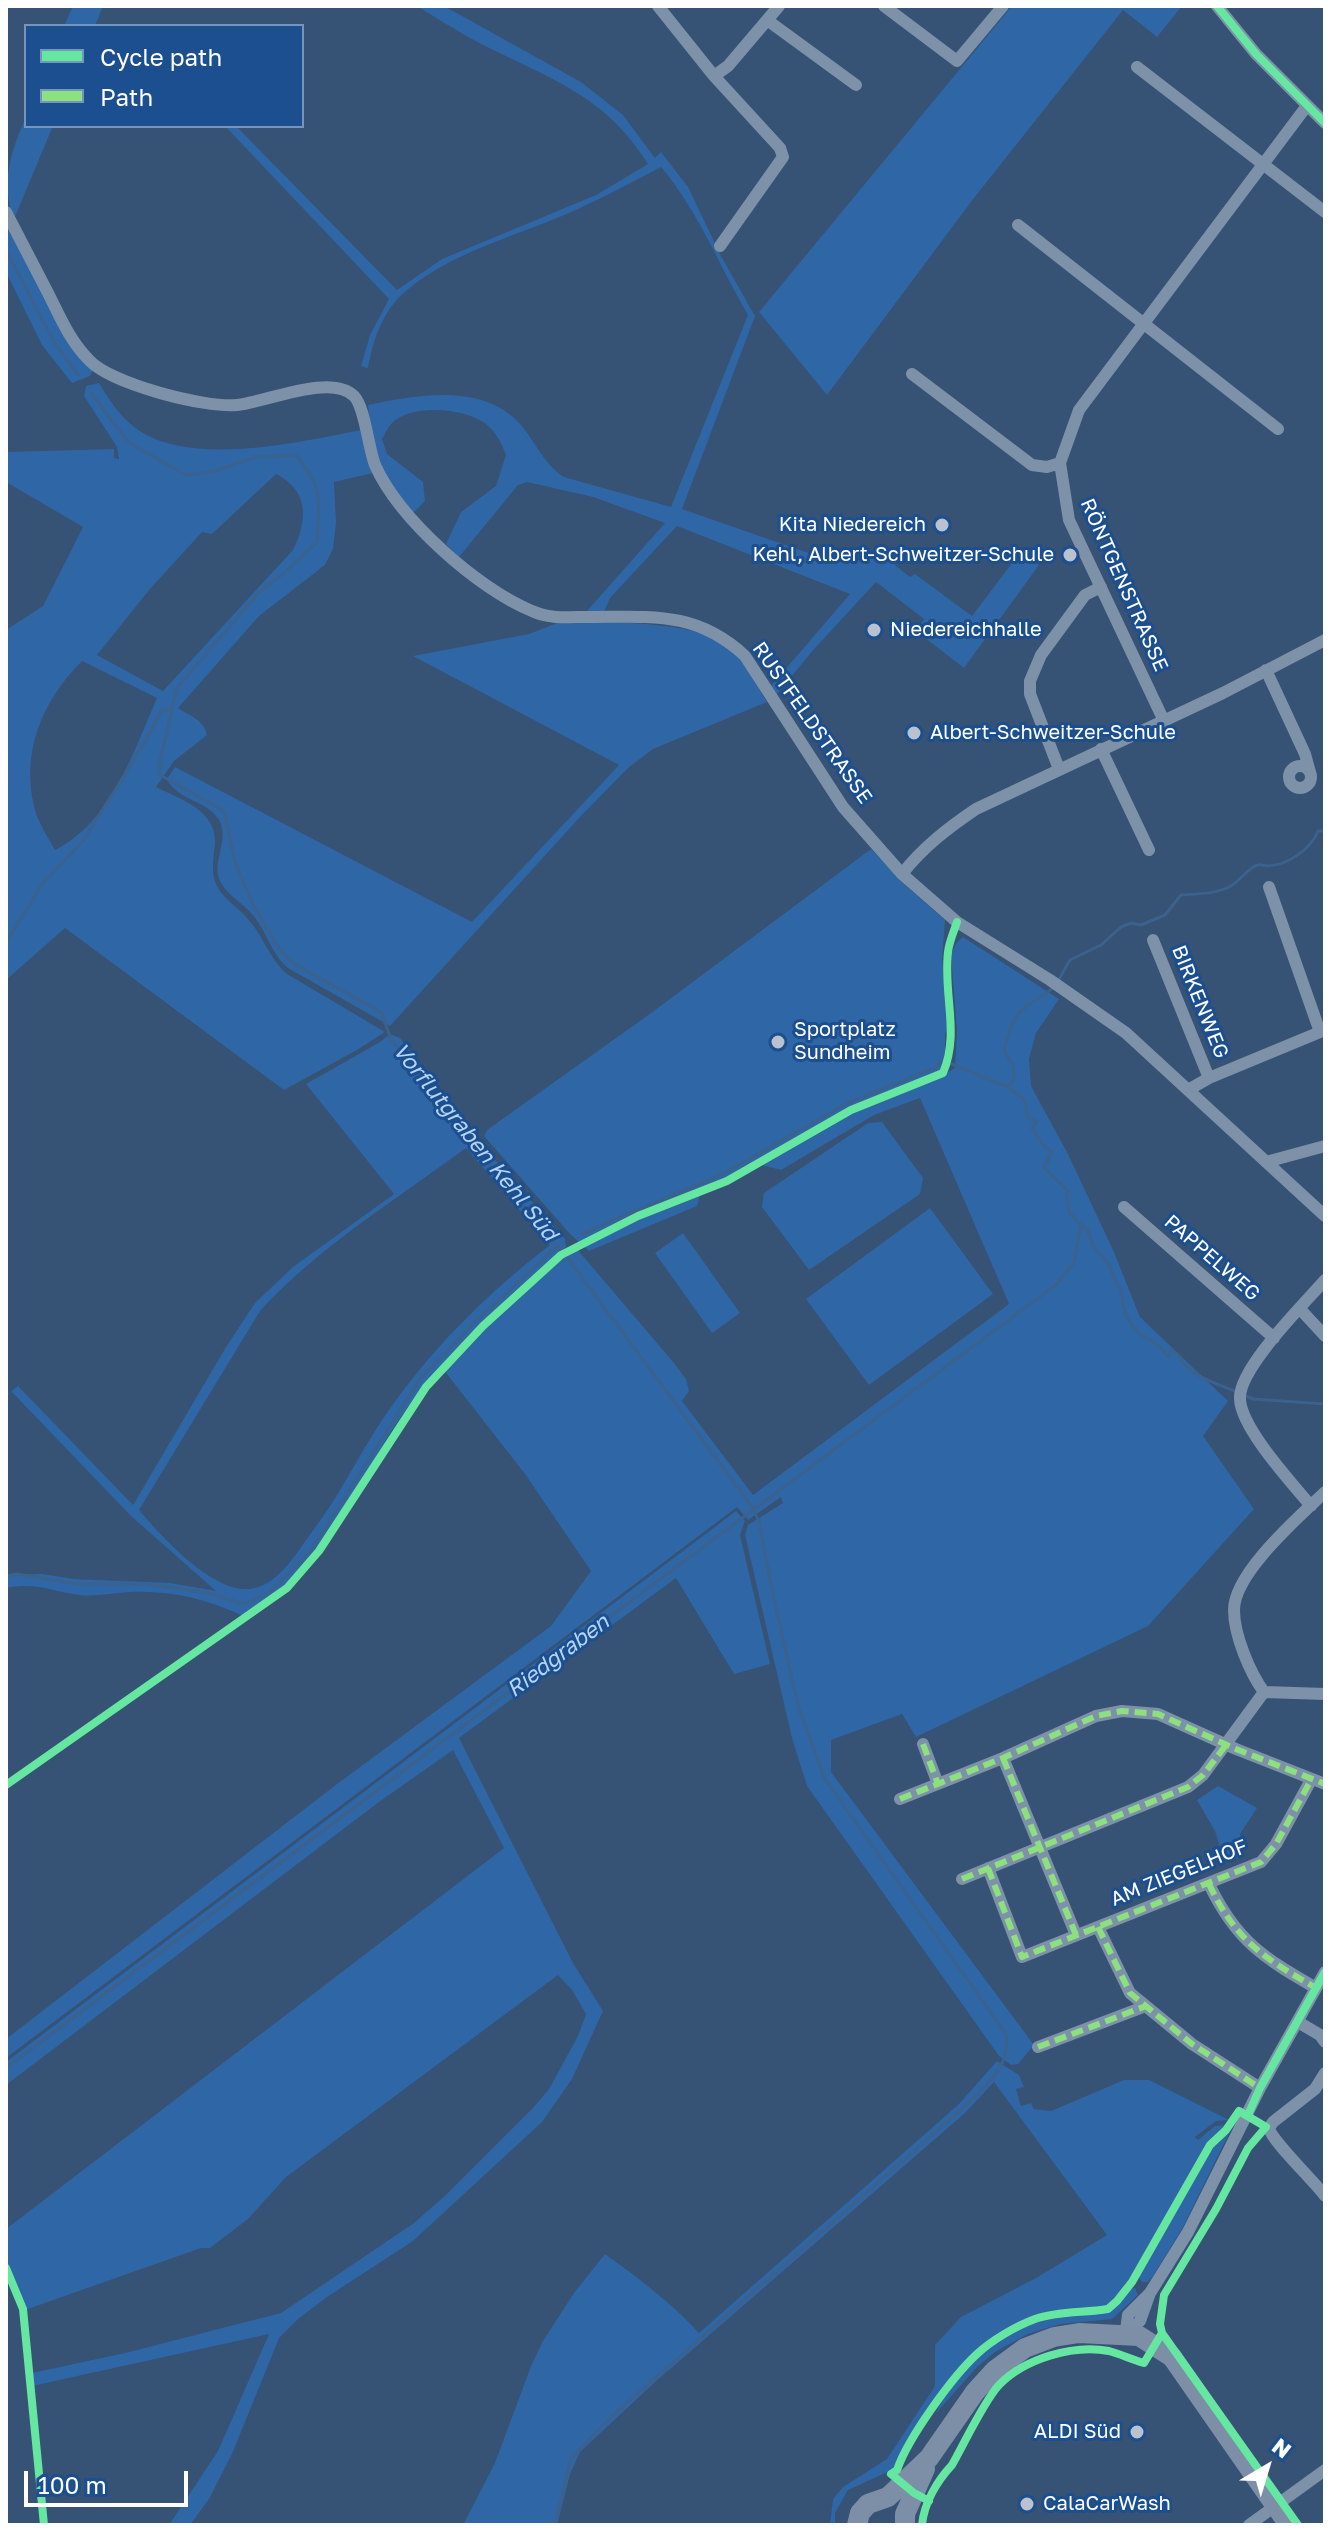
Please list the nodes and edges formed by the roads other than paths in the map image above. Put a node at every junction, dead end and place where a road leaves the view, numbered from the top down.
1 (658, 6) edge
2 (779, 6) edge
3 (884, 6) edge
4 (1003, 6) edge
5 (1217, 6) edge
6 (767, 20) junction
7 (1137, 67) dead end
8 (714, 76) junction
9 (856, 85) dead end
10 (1306, 107) junction
11 (1325, 123) edge
12 (1264, 164) junction
13 (6, 212) edge
14 (1325, 212) edge
15 (1018, 225) dead end
16 (720, 246) dead end
17 (1144, 323) junction
18 (912, 374) dead end
19 (1278, 429) dead end
20 (1060, 463) junction
21 (1101, 587) junction
22 (1325, 640) edge
23 (1266, 670) junction
24 (1164, 721) junction
25 (1101, 749) junction
26 (1059, 769) junction
27 (1310, 772) dead end
28 (1149, 850) dead end
29 (902, 874) junction
30 (1269, 887) dead end
31 (1153, 940) dead end
32 (1322, 1031) edge
33 (1209, 1078) junction
34 (1188, 1090) junction
35 (1325, 1146) edge
36 (1266, 1162) junction
37 (1124, 1207) dead end
38 (1325, 1216) edge
39 (1325, 1280) edge
40 (1300, 1309) junction
41 (1325, 1336) edge
42 (1274, 1338) junction
43 (1325, 1492) edge
44 (1311, 1506) junction
45 (1264, 1692) junction
46 (1325, 1694) edge
47 (923, 1744) dead end
48 (1226, 1745) junction
49 (1003, 1758) junction
50 (1311, 1780) junction
51 (938, 1784) junction
52 (1325, 1784) edge
53 (900, 1799) dead end
54 (1040, 1846) junction
55 (988, 1868) junction
56 (962, 1879) dead end
57 (1209, 1884) junction
58 (1098, 1927) junction
59 (1076, 1935) junction
60 (1325, 1972) edge
61 (1316, 1988) junction
62 (1146, 2006) junction
63 (1298, 2022) junction
64 (1325, 2042) edge
65 (1038, 2047) dead end
66 (1325, 2073) edge
67 (1260, 2088) junction
68 (1320, 2090) edge
69 (1325, 2196) edge
70 (1125, 2337) junction
71 (929, 2458) junction
72 (1325, 2470) edge
73 (888, 2497) junction
74 (1275, 2505) junction
75 (905, 2519) edge
76 (857, 2525) edge
77 (1249, 2525) edge
78 (1289, 2525) edge

1 - 8 street
2 - 6 street
3 - 4 street
5 - 10 street
6 - 8 street
6 - 9 street
7 - 12 street
8 - 16 street
10 - 11 street
10 - 12 street, RÖNTGENSTRASSE
12 - 14 street
12 - 17 street, RÖNTGENSTRASSE
13 - 29 street, RUSTFELDSTRASSE
15 - 17 street
17 - 19 street
17 - 20 street, RÖNTGENSTRASSE
18 - 20 street
20 - 21 street, RÖNTGENSTRASSE
21 - 24 street, RÖNTGENSTRASSE
21 - 26 street
22 - 23 street
23 - 24 street
23 - 27 street
24 - 25 street
25 - 26 street
25 - 28 street
26 - 29 street
29 - 34 street, RUSTFELDSTRASSE
30 - 32 street
31 - 33 street, BIRKENWEG
32 - 33 street
33 - 34 street
34 - 36 street, RUSTFELDSTRASSE
35 - 36 street
36 - 38 street, RUSTFELDSTRASSE
37 - 42 street, PAPPELWEG
39 - 40 street
40 - 41 street
40 - 42 street
42 - 44 street
43 - 44 street
44 - 45 street
45 - 46 street
45 - 48 street
47 - 51 street
48 - 49 street
48 - 50 street
48 - 54 street
49 - 51 street
49 - 54 street
50 - 52 street
50 - 57 street, AM ZIEGELHOF
51 - 53 street
54 - 55 street
54 - 59 street
55 - 56 street
55 - 59 street, AM ZIEGELHOF
57 - 58 street, AM ZIEGELHOF
57 - 61 street
58 - 59 street, AM ZIEGELHOF
58 - 62 street, AM ZIEGELHOF
60 - 61 street
61 - 63 street
62 - 65 street
62 - 67 street, AM ZIEGELHOF
63 - 64 street
63 - 67 street
66 - 68 street
67 - 70 street
68 - 69 street
70 - 71 main road
70 - 74 main road
71 - 73 main road
71 - 75 main road
72 - 74 street
73 - 75 main road
73 - 76 main road
74 - 77 street
74 - 78 main road

